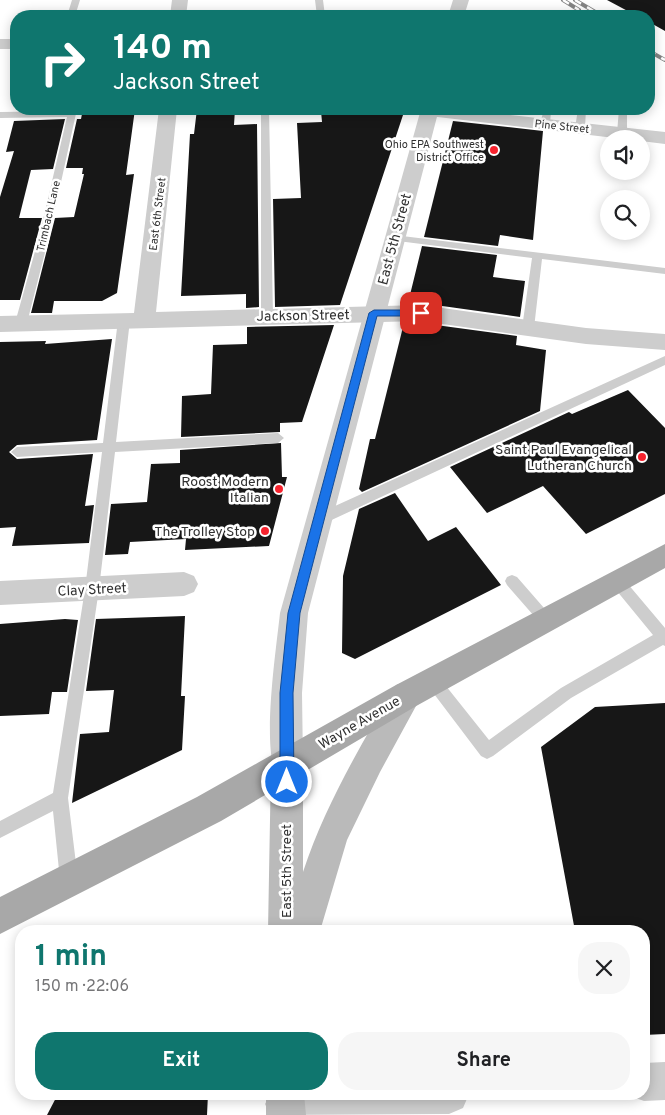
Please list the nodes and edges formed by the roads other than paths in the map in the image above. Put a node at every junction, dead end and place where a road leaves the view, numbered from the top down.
1 (0, 0) edge
2 (10, 0) edge
3 (14, 115) edge
4 (71, 115) edge
5 (167, 115) edge
6 (265, 115) edge
7 (429, 115) edge
8 (502, 115) edge
9 (581, 115) edge
10 (623, 115) edge
11 (0, 116) edge
12 (580, 128) junction
13 (600, 130) edge
14 (622, 130) edge
15 (650, 136) edge
16 (665, 138) edge
17 (394, 238) junction
18 (537, 257) junction
19 (665, 271) edge
20 (374, 313) junction
21 (267, 316) junction
22 (134, 319) junction
23 (11, 324) edge
24 (528, 328) junction
25 (665, 342) edge
26 (665, 360) edge
27 (278, 438) dead end
28 (108, 448) junction
29 (17, 452) dead end
30 (318, 520) junction
31 (665, 555) edge
32 (512, 581) dead end
33 (617, 581) junction
34 (184, 584) dead end
35 (92, 589) junction
36 (0, 593) edge
37 (546, 620) junction
38 (664, 638) edge
39 (420, 688) junction
40 (287, 764) junction
41 (60, 798) junction
42 (0, 830) edge
43 (69, 880) junction
44 (0, 916) edge
45 (286, 925) edge
46 (304, 925) edge
47 (665, 1081) edge
48 (650, 1082) edge
49 (351, 1100) edge
50 (286, 1104) edge

1 - 2 lane
3 - 11 lane
4 - 23 lane, Trimbach Lane
5 - 22 street, East 6th Street
6 - 21 lane
7 - 17 street, East 5th Street
8 - 12 street, Pine Street
9 - 12 lane
10 - 14 lane
12 - 13 street, Pine Street
15 - 16 street, Pine Street
17 - 18 lane
17 - 20 street, East 5th Street
18 - 19 lane
18 - 24 lane
20 - 21 street, Jackson Street
20 - 24 street, Jackson Street
20 - 30 street, East 5th Street
21 - 22 street, Jackson Street
22 - 23 street, Jackson Street
22 - 28 lane
24 - 25 street, Jackson Street
26 - 30 lane
27 - 28 lane
28 - 29 lane
28 - 35 lane
30 - 40 street, East 5th Street
31 - 33 main road, Wayne Avenue
32 - 37 lane
33 - 37 main road, Wayne Avenue
33 - 38 lane
34 - 35 street, Clay Street
35 - 36 street, Clay Street
35 - 41 lane
37 - 39 main road, Wayne Avenue
38 - 39 lane
39 - 40 main road, Wayne Avenue
39 - 46 main road
40 - 43 main road, Wayne Avenue
40 - 45 main road, East 5th Street
41 - 42 lane
41 - 43 lane
43 - 44 main road, Wayne Avenue
47 - 48 street
49 - 50 street

